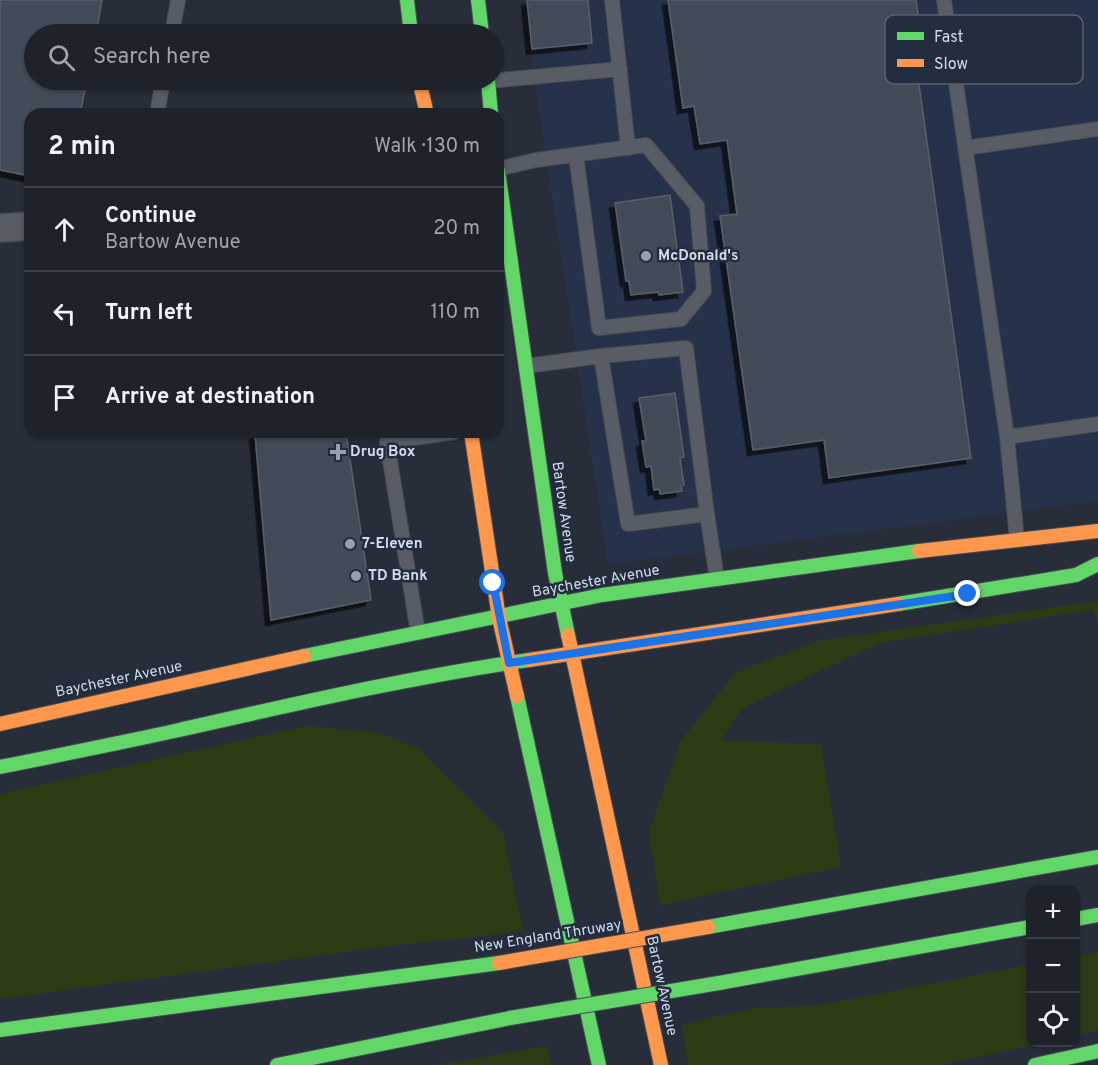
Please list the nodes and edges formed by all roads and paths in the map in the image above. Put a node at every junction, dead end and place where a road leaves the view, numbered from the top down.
1 (178, 0) edge
2 (407, 0) edge
3 (478, 0) edge
4 (612, 0) edge
5 (944, 0) edge
6 (946, 15) edge
7 (174, 24) edge
8 (410, 24) edge
9 (481, 24) edge
10 (620, 69) junction
11 (504, 79) edge
12 (956, 84) edge
13 (162, 90) edge
14 (421, 90) edge
15 (489, 90) edge
16 (158, 108) edge
17 (426, 108) edge
18 (490, 108) edge
19 (1098, 129) edge
20 (628, 148) junction
21 (965, 148) junction
22 (576, 155) junction
23 (504, 168) edge
24 (504, 214) edge
25 (24, 226) edge
26 (0, 228) edge
27 (601, 356) junction
28 (525, 367) junction
29 (1098, 424) edge
30 (1007, 437) junction
31 (414, 438) edge
32 (472, 438) edge
33 (707, 514) junction
34 (1098, 531) edge
35 (1017, 540) junction
36 (1098, 564) edge
37 (717, 579) junction
38 (561, 604) junction
39 (499, 618) junction
40 (418, 634) junction
41 (572, 653) junction
42 (509, 663) junction
43 (0, 724) edge
44 (0, 767) edge
45 (1098, 857) edge
46 (1098, 915) edge
47 (1080, 918) edge
48 (1026, 928) edge
49 (1, 1030) edge
50 (1098, 1051) edge
51 (277, 1065) edge
52 (599, 1065) edge
53 (661, 1065) edge
54 (1035, 1065) edge

1 - 7 lane
2 - 8 main road
3 - 9 main road
4 - 10 lane
5 - 6 lane
10 - 11 lane
10 - 20 lane
12 - 21 lane
13 - 16 lane
14 - 17 main road
15 - 18 main road
19 - 21 lane
20 - 22 lane
20 - 22 lane
21 - 30 lane
22 - 23 lane
24 - 28 main road, Bartow Avenue
25 - 26 street
27 - 28 lane
27 - 33 lane
27 - 33 lane
28 - 38 main road, Bartow Avenue
29 - 30 lane
30 - 35 lane
31 - 40 lane
32 - 39 main road
33 - 37 lane
34 - 35 main road, Baychester Avenue
35 - 37 main road, Baychester Avenue
36 - 41 main road
37 - 38 main road, Baychester Avenue
38 - 39 main road, Baychester Avenue
38 - 41 main road, Bartow Avenue
39 - 40 main road, Baychester Avenue
39 - 42 main road
40 - 43 main road, Baychester Avenue
41 - 42 main road
41 - 53 main road, Bartow Avenue
42 - 44 main road
42 - 52 main road
45 - 49 main road, New England Thruway, bridge
46 - 47 main road
48 - 51 main road, bridge
50 - 54 main road

